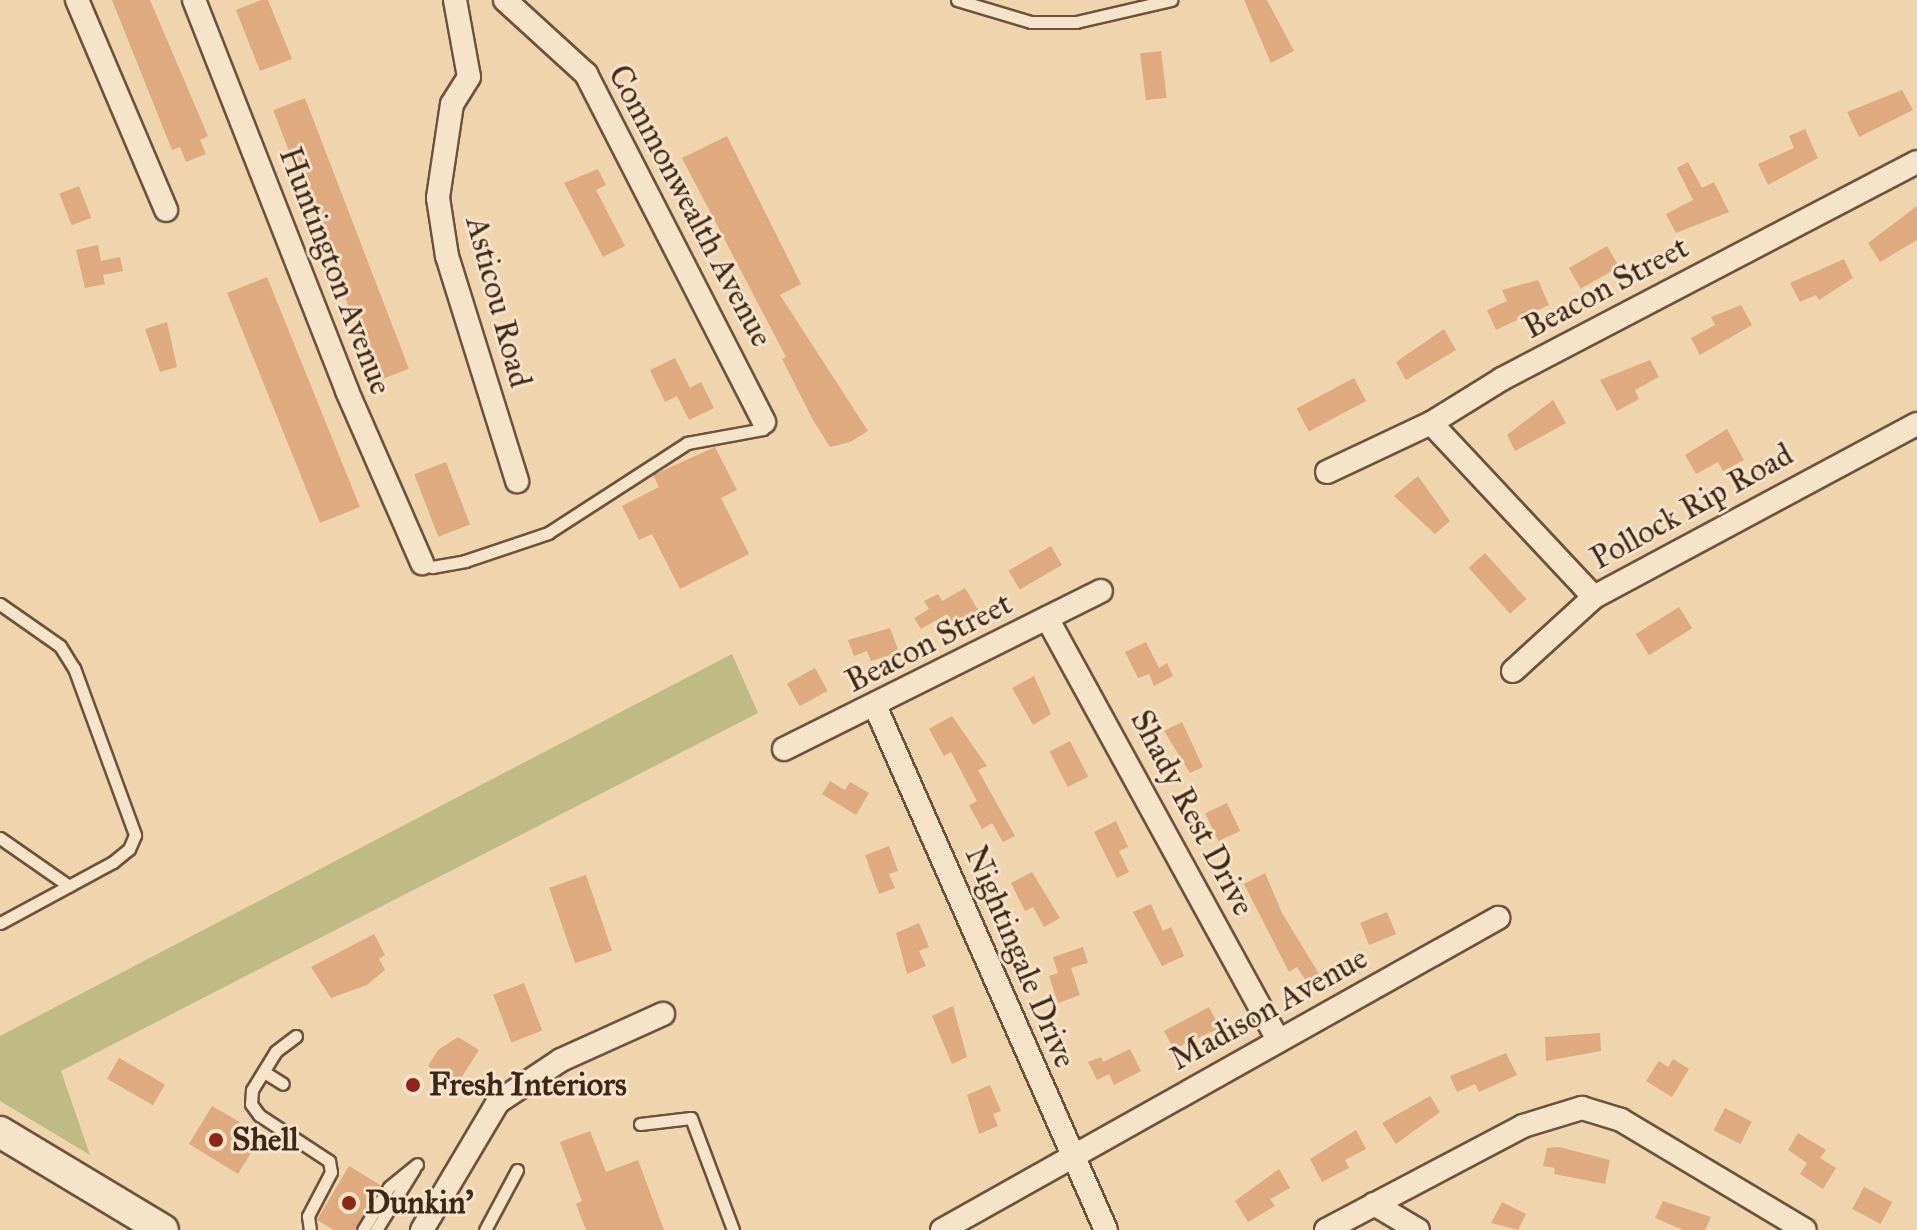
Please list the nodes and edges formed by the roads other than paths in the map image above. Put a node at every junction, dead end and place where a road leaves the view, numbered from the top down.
1 (77, 0) edge
2 (194, 0) edge
3 (455, 0) edge
4 (505, 0) edge
5 (957, 0) edge
6 (1171, 0) edge
7 (1917, 162) edge
8 (166, 210) dead end
9 (764, 422) joint
10 (1431, 423) junction
11 (1917, 424) edge
12 (1327, 472) dead end
13 (517, 481) dead end
14 (422, 563) joint
15 (1101, 591) dead end
16 (1594, 597) junction
17 (0, 604) edge
18 (1047, 618) junction
19 (1513, 671) dead end
20 (876, 708) junction
21 (784, 749) dead end
22 (0, 838) edge
23 (69, 886) junction
24 (1498, 918) dead end
25 (0, 923) edge
26 (663, 1014) dead end
27 (296, 1036) dead end
28 (1278, 1040) junction
29 (264, 1072) junction
30 (283, 1084) dead end
31 (640, 1124) dead end
32 (0, 1132) edge
33 (1071, 1157) junction
34 (327, 1158) junction
35 (517, 1170) dead end
36 (1374, 1204) junction
37 (429, 1227) edge
38 (488, 1229) edge
39 (163, 1230) edge
40 (310, 1230) edge
41 (320, 1230) edge
42 (363, 1230) edge
43 (376, 1230) edge
44 (733, 1230) edge
45 (942, 1230) edge
46 (1106, 1230) edge
47 (1326, 1230) edge
48 (1418, 1230) edge
49 (1805, 1230) edge

1 - 8 street
2 - 14 street, Huntington Avenue
3 - 13 street, Asticou Road
4 - 9 street, Commonwealth Avenue
5 - 6 lane
7 - 10 street, Beacon Street
9 - 14 lane
10 - 12 street, Beacon Street
10 - 16 street
11 - 16 street, Pollock Rip Road
15 - 18 street, Beacon Street
16 - 19 street, Pollock Rip Road
17 - 23 lane
18 - 20 street, Beacon Street
18 - 28 street, Shady Rest Drive
20 - 21 street, Beacon Street
20 - 33 street, Nightingale Drive
22 - 23 lane
23 - 25 lane
24 - 28 street, Madison Avenue
26 - 37 street
27 - 29 lane
28 - 33 street, Madison Avenue
29 - 30 lane
29 - 34 lane
31 - 44 lane
32 - 39 main road
33 - 45 street, Madison Avenue
33 - 46 street, Nightingale Drive
34 - 40 lane
34 - 41 lane
35 - 38 lane
36 - 47 street
36 - 48 street
36 - 49 street
42 - 43 lane

